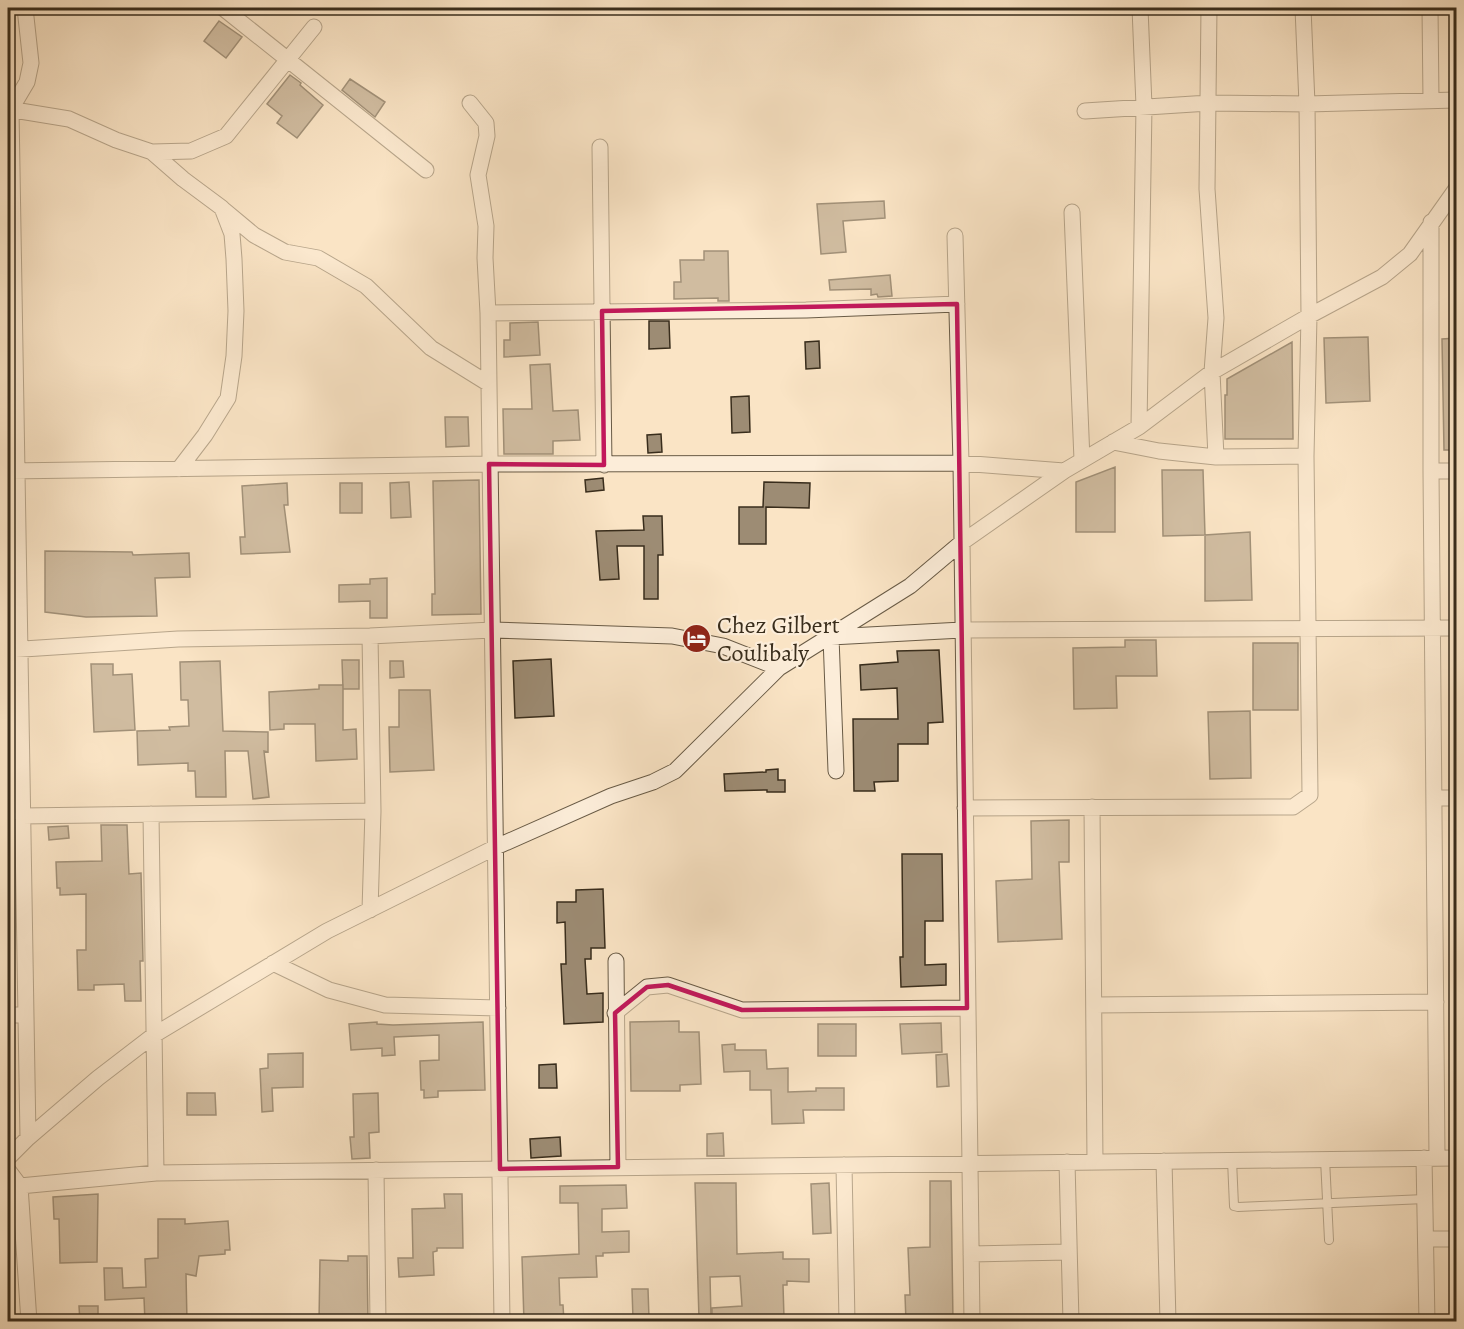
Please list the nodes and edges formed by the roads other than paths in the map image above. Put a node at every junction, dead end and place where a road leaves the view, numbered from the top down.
1 (26, 8) edge
2 (223, 8) edge
3 (1140, 8) edge
4 (1209, 8) edge
5 (1303, 8) edge
6 (1430, 8) edge
7 (315, 27) dead end
8 (287, 59) junction
9 (1456, 100) edge
10 (1431, 101) junction
11 (470, 103) dead end
12 (1209, 103) junction
13 (1307, 104) junction
14 (1143, 106) junction
15 (9, 109) edge
16 (1085, 111) dead end
17 (600, 147) dead end
18 (152, 152) junction
19 (426, 170) dead end
20 (1456, 191) edge
21 (222, 208) junction
22 (1072, 212) dead end
23 (1431, 222) junction
24 (955, 236) dead end
25 (957, 304) junction
26 (602, 311) junction
27 (488, 313) junction
28 (1309, 316) junction
29 (1212, 372) junction
30 (489, 384) junction
31 (1139, 427) junction
32 (1113, 442) junction
33 (1306, 456) junction
34 (1216, 457) junction
35 (1082, 460) junction
36 (960, 463) junction
37 (489, 464) junction
38 (604, 465) junction
39 (179, 469) junction
40 (1064, 471) junction
41 (1431, 471) junction
42 (1456, 471) edge
43 (12, 472) edge
44 (961, 543) junction
45 (1309, 627) junction
46 (1434, 628) junction
47 (1456, 628) edge
48 (492, 630) junction
49 (962, 630) junction
50 (370, 636) junction
51 (831, 637) junction
52 (14, 650) edge
53 (779, 668) junction
54 (836, 771) dead end
55 (1434, 798) junction
56 (1456, 798) edge
57 (1092, 807) junction
58 (964, 808) junction
59 (373, 811) junction
60 (151, 814) junction
61 (22, 816) junction
62 (496, 847) junction
63 (370, 910) junction
64 (616, 962) dead end
65 (273, 963) junction
66 (1436, 1002) junction
67 (1094, 1005) junction
68 (498, 1008) junction
69 (967, 1008) junction
70 (615, 1013) junction
71 (8, 1015) edge
72 (26, 1015) junction
73 (154, 1035) junction
74 (27, 1138) junction
75 (8, 1158) edge
76 (1430, 1158) junction
77 (1456, 1158) edge
78 (1325, 1159) junction
79 (1232, 1160) junction
80 (1164, 1161) junction
81 (1067, 1162) junction
82 (1095, 1162) junction
83 (970, 1163) junction
84 (844, 1165) junction
85 (618, 1167) junction
86 (500, 1169) junction
87 (8, 1170) edge
88 (376, 1170) junction
89 (156, 1173) junction
90 (20, 1186) junction
91 (1425, 1199) junction
92 (1327, 1203) junction
93 (1426, 1239) junction
94 (1456, 1239) edge
95 (1329, 1240) dead end
96 (1069, 1252) junction
97 (971, 1254) junction
98 (29, 1322) edge
99 (378, 1322) edge
100 (502, 1322) edge
101 (847, 1322) edge
102 (972, 1322) edge
103 (1071, 1322) edge
104 (1168, 1322) edge
105 (1427, 1322) edge

1 - 15 street
2 - 8 street
3 - 14 street
4 - 12 street
5 - 13 street
6 - 10 street
7 - 8 street
8 - 18 street
8 - 19 street
9 - 10 street
10 - 13 street
11 - 27 street
12 - 13 street
12 - 14 street
12 - 29 street
13 - 28 street
14 - 16 street
14 - 31 street
15 - 18 street
15 - 43 street
17 - 26 street
18 - 21 street
20 - 23 street
21 - 30 street
21 - 39 street
22 - 35 street
23 - 28 street
23 - 41 street
24 - 25 street
25 - 26 street
25 - 36 street
26 - 27 street
26 - 38 street
27 - 30 street
28 - 29 street
28 - 33 street
29 - 31 street
29 - 34 street
30 - 37 street
31 - 32 street
32 - 34 street
32 - 35 street
33 - 34 street
33 - 45 street
35 - 40 street
36 - 38 street
36 - 40 street
36 - 44 street
37 - 38 street
37 - 39 street
37 - 48 street
39 - 43 street
40 - 44 street
41 - 42 street
41 - 46 street
43 - 52 street
44 - 49 street
44 - 51 street
45 - 46 street
45 - 49 street
45 - 57 street
46 - 47 street
46 - 55 street
48 - 50 street
48 - 53 street
48 - 62 street
49 - 51 street
49 - 58 street
50 - 52 street
50 - 59 street
51 - 53 street
51 - 54 street
52 - 61 street
53 - 62 street
55 - 56 street
55 - 66 street
57 - 58 street
57 - 67 street
58 - 69 street
59 - 60 street
59 - 63 street
60 - 61 street
60 - 73 street
61 - 72 street
62 - 63 street
62 - 68 street
63 - 65 street
64 - 70 street
65 - 68 street
65 - 73 street
66 - 67 street
66 - 76 street
67 - 82 street
68 - 86 street
69 - 70 street
69 - 83 street
70 - 85 street
71 - 72 street
72 - 74 street
73 - 74 street
73 - 89 street
74 - 75 street
76 - 77 street
76 - 78 street
76 - 91 street
78 - 79 street
78 - 92 lane
79 - 80 street
79 - 92 lane
80 - 82 street
80 - 104 street
81 - 82 street
81 - 83 street
81 - 96 street
83 - 84 street
83 - 97 street
84 - 85 street
84 - 101 street
85 - 86 street
86 - 88 street
86 - 100 street
87 - 90 street
88 - 89 street
88 - 99 street
89 - 90 street
90 - 98 street
91 - 92 lane
91 - 93 street
92 - 95 lane
93 - 94 street
93 - 105 street
96 - 97 street
96 - 103 street
97 - 102 street

